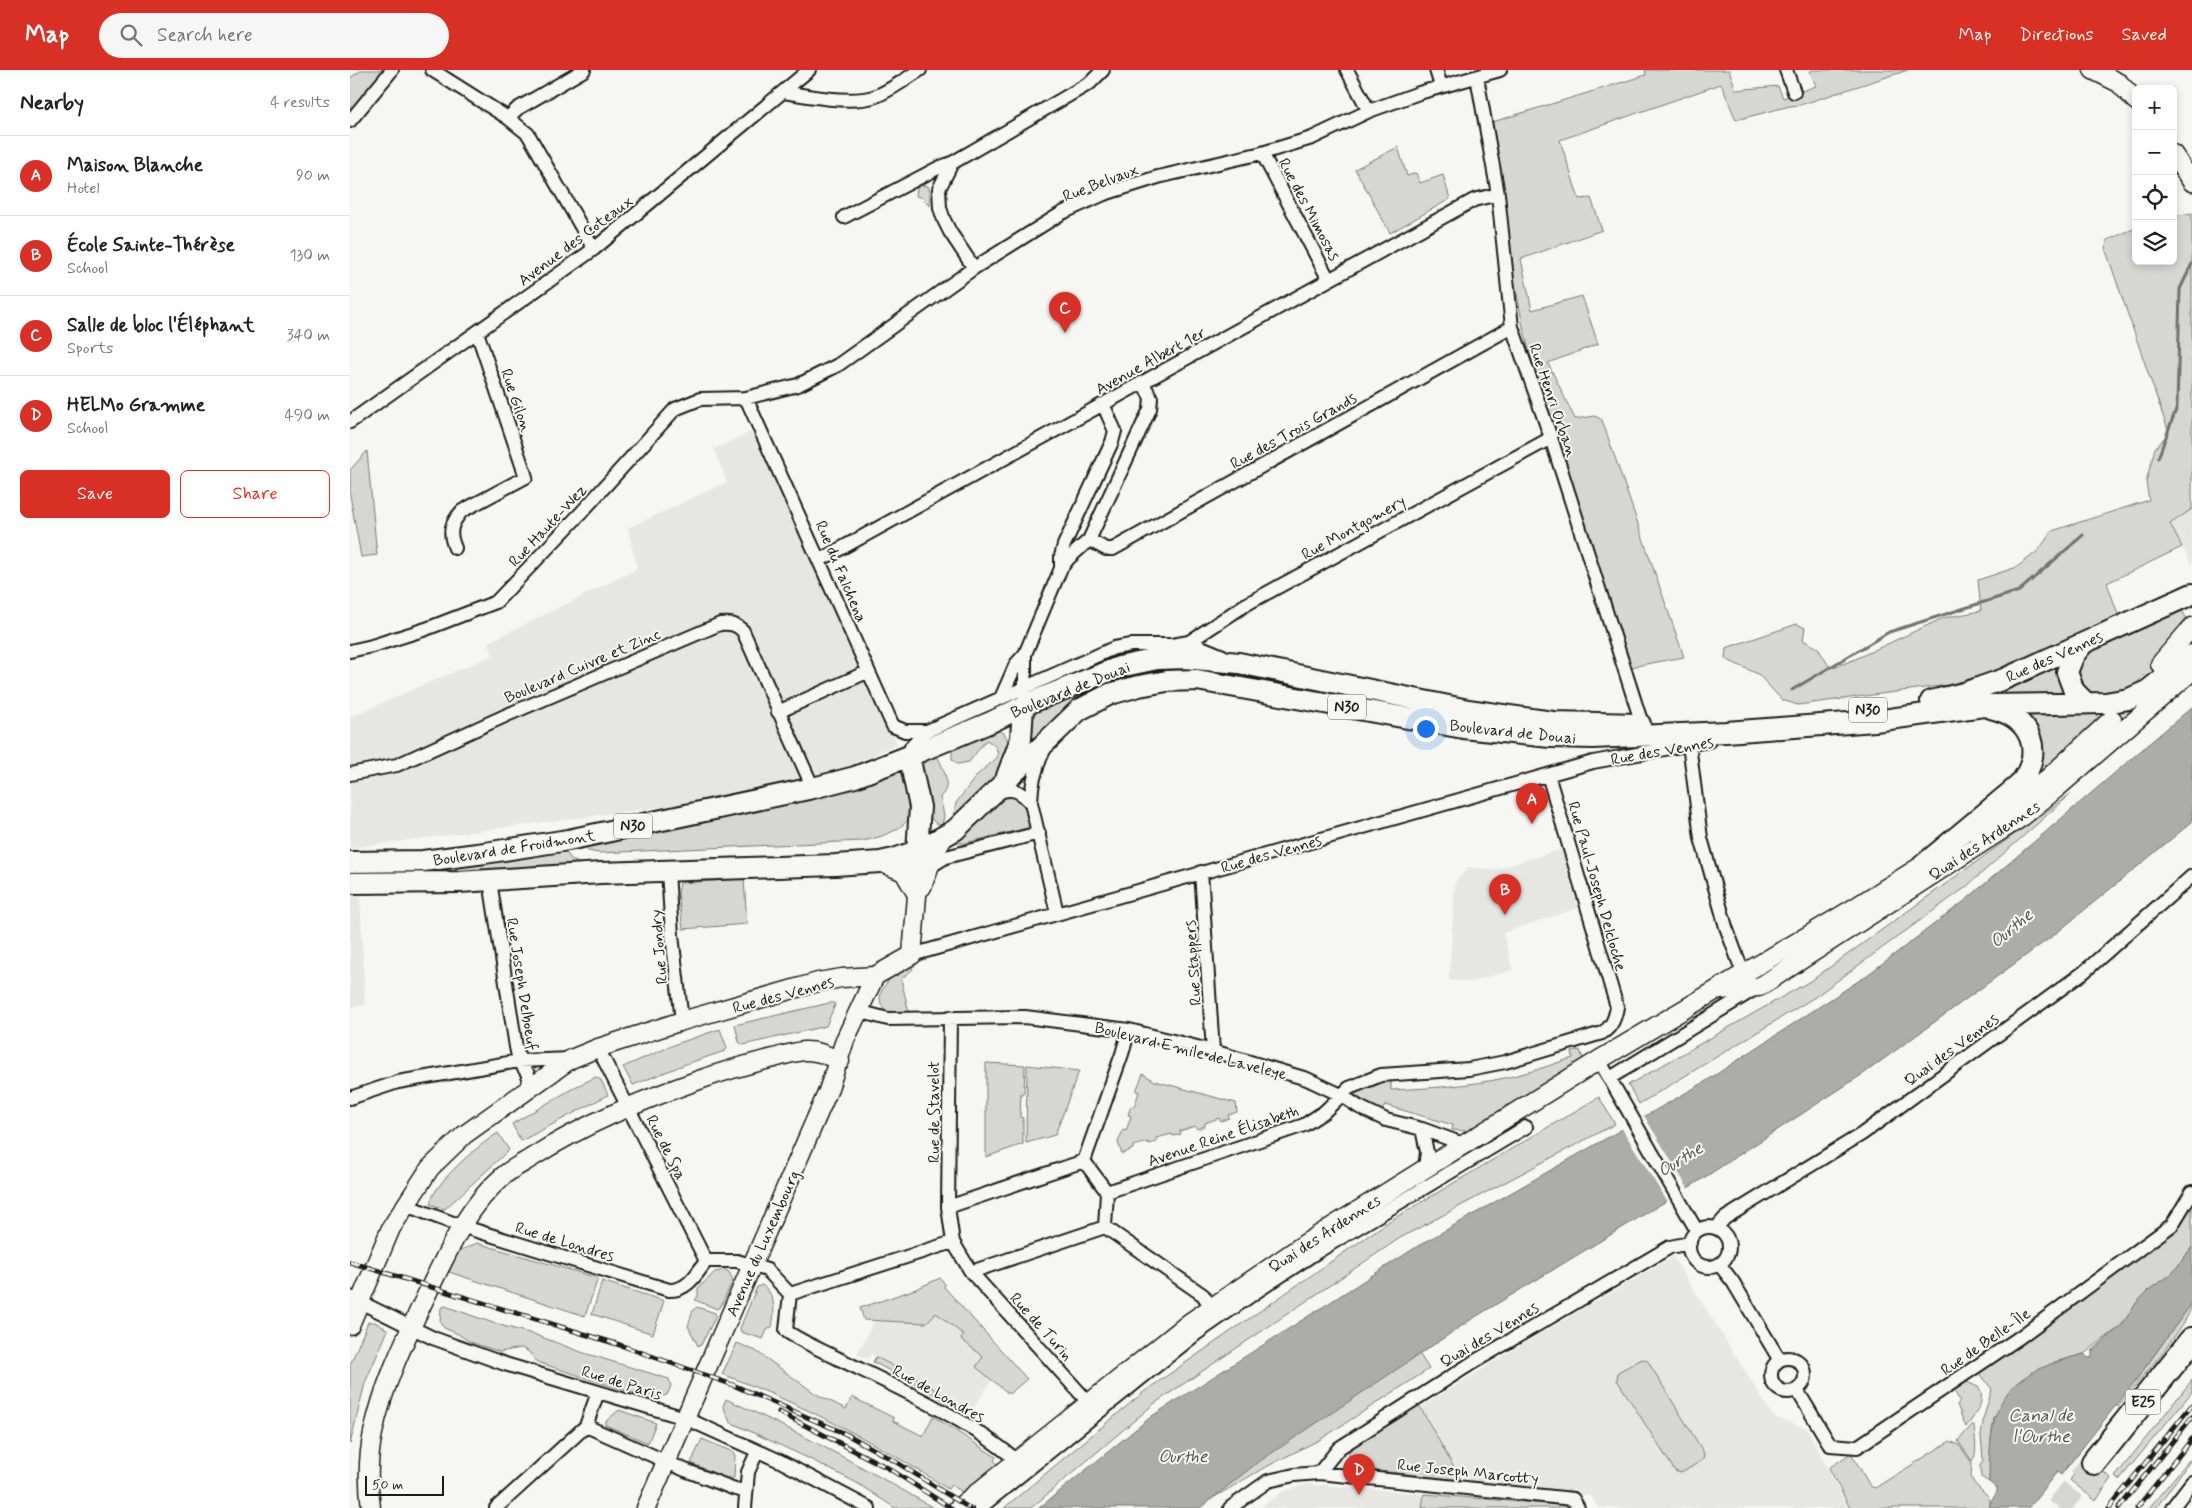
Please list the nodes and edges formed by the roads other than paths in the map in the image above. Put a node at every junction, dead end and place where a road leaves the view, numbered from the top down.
1 (392, 70) edge
2 (432, 70) edge
3 (584, 70) edge
4 (808, 70) edge
5 (920, 70) edge
6 (1103, 70) edge
7 (1347, 70) edge
8 (1436, 70) edge
9 (1500, 70) edge
10 (1786, 70) edge
11 (2093, 70) edge
12 (2116, 74) edge
13 (1477, 77) junction
14 (1441, 86) junction
15 (783, 92) junction
16 (1794, 92) dead end
17 (2132, 97) edge
18 (1369, 111) junction
19 (508, 118) junction
20 (350, 121) edge
21 (1262, 153) junction
22 (2177, 160) edge
23 (952, 163) junction
24 (919, 179) junction
25 (2192, 182) edge
26 (940, 189) junction
27 (1498, 194) junction
28 (844, 217) dead end
29 (594, 248) junction
30 (974, 268) junction
31 (1329, 280) junction
32 (1512, 327) junction
33 (476, 332) junction
34 (1143, 383) junction
35 (746, 398) junction
36 (1103, 404) junction
37 (350, 422) edge
38 (1551, 438) junction
39 (443, 521) dead end
40 (450, 532) junction
41 (1089, 540) junction
42 (455, 548) dead end
43 (820, 560) junction
44 (1061, 568) junction
45 (2192, 594) edge
46 (2192, 626) edge
47 (2083, 644) junction
48 (2192, 649) edge
49 (1187, 650) junction
50 (350, 651) edge
51 (1025, 654) junction
52 (2192, 655) edge
53 (2164, 670) junction
54 (2192, 671) edge
55 (867, 672) junction
56 (1026, 687) junction
57 (1001, 698) junction
58 (2086, 703) junction
59 (1982, 706) junction
60 (1023, 707) junction
61 (778, 712) junction
62 (2112, 719) tunnel mouth
63 (992, 722) junction
64 (1642, 724) junction
65 (927, 731) junction
66 (1726, 732) junction
67 (1051, 737) junction
68 (1689, 744) junction
69 (1017, 752) junction
70 (909, 756) junction
71 (350, 774) edge
72 (1548, 774) junction
73 (813, 788) junction
74 (997, 790) junction
75 (1030, 803) junction
76 (920, 814) junction
77 (950, 832) junction
78 (1039, 834) junction
79 (917, 851) junction
80 (965, 852) junction
81 (350, 862) edge
82 (880, 862) junction
83 (1923, 865) junction
84 (928, 868) junction
85 (668, 871) junction
86 (1201, 872) junction
87 (2192, 876) edge
88 (490, 880) junction
89 (350, 883) edge
90 (917, 896) junction
91 (1057, 913) junction
92 (912, 955) junction
93 (1743, 973) junction
94 (875, 976) junction
95 (1758, 987) junction
96 (1713, 990) junction
97 (858, 1011) junction
98 (950, 1017) junction
99 (682, 1021) junction
100 (1128, 1030) junction
101 (598, 1048) junction
102 (1213, 1052) junction
103 (571, 1059) junction
104 (1599, 1060) junction
105 (519, 1061) junction
106 (840, 1061) junction
107 (1610, 1078) junction
108 (528, 1091) junction
109 (1342, 1095) junction
110 (350, 1098) edge
111 (629, 1107) junction
112 (1526, 1127) dead end
113 (1422, 1129) junction
114 (1463, 1144) junction
115 (1084, 1161) junction
116 (1425, 1167) junction
117 (1107, 1192) junction
118 (2192, 1192) edge
119 (405, 1205) junction
120 (948, 1207) junction
121 (461, 1226) junction
122 (1105, 1227) junction
123 (1716, 1228) junction
124 (1697, 1231) junction
125 (953, 1242) junction
126 (1690, 1243) junction
127 (706, 1262) junction
128 (1719, 1264) junction
129 (752, 1265) junction
130 (972, 1272) junction
131 (790, 1294) junction
132 (354, 1300) edge
133 (1211, 1307) junction
134 (350, 1325) edge
135 (411, 1328) junction
136 (2192, 1340) edge
137 (1779, 1359) junction
138 (2192, 1363) edge
139 (1797, 1390) junction
140 (598, 1392) junction
141 (1088, 1402) junction
142 (685, 1418) junction
143 (586, 1426) junction
144 (757, 1452) junction
145 (1016, 1460) junction
146 (666, 1462) junction
147 (1318, 1473) junction
148 (2192, 1482) edge
149 (745, 1491) junction
150 (371, 1508) edge
151 (496, 1508) edge
152 (646, 1508) edge
153 (744, 1508) edge
154 (869, 1508) edge
155 (958, 1508) edge
156 (980, 1508) edge
157 (1230, 1508) edge
158 (1578, 1508) edge
159 (2172, 1508) edge

1 - 20 street
2 - 19 street
3 - 19 street
4 - 15 street, Avenue des Coteaux
5 - 15 street
6 - 23 street
7 - 18 street
8 - 14 street
9 - 13 street, Rue Belvaux
10 - 16 street
11 - 12 street
12 - 17 street
13 - 14 street, Rue Belvaux
13 - 27 street, Rue Henri Orban
14 - 18 street, Rue Belvaux
15 - 29 street, Avenue des Coteaux
18 - 21 street, Rue Belvaux
19 - 29 street
21 - 30 street, Rue Belvaux
21 - 31 street, Rue des Mimosas
22 - 25 street
23 - 24 street
23 - 26 street
24 - 26 street
24 - 28 street
26 - 30 street
27 - 31 street, Avenue Albert 1er
27 - 32 street, Rue Henri Orban
29 - 33 street, Avenue des Coteaux
30 - 35 street, Rue Belvaux
31 - 34 street, Avenue Albert 1er
32 - 38 street, Rue Henri Orban
32 - 41 street, Rue des Trois Grands
33 - 37 street, Avenue des Coteaux
33 - 40 street, Rue Gilon
34 - 36 street, Avenue Albert 1er
34 - 41 street
35 - 43 street, Rue du Falchena
35 - 50 street, Rue Haute-Wez
36 - 43 street, Avenue Albert 1er
36 - 44 street
38 - 49 street, Rue Montgomery
38 - 64 street, Rue Henri Orban
39 - 40 street
40 - 42 street
41 - 44 street
43 - 55 street, Rue du Falchena
44 - 51 street
45 - 47 main road, Rue des Vennes / N30
46 - 53 street
47 - 58 main road
47 - 64 main road, Rue des Vennes / N30
48 - 53 street
49 - 56 street, Boulevard de Douai
49 - 60 main road, Boulevard de Douai / N30
49 - 64 main road, Boulevard de Douai / N30
51 - 56 street
51 - 57 street
52 - 53 main road, Rue des Vennes / N30
53 - 58 main road, Rue des Vennes / N30
54 - 95 street, Quai des Ardennes
55 - 61 street
55 - 65 street, Rue du Falchena
56 - 57 street, Boulevard de Douai
56 - 60 street
57 - 65 street, Boulevard de Douai
58 - 59 main road, Rue des Vennes / N30
59 - 66 main road, Rue des Vennes / N30
59 - 83 main road
60 - 63 main road, Boulevard de Douai / N30
60 - 69 main road
61 - 71 street, Boulevard Cuivre et Zinc
61 - 73 street, Boulevard Cuivre et Zinc
62 - 83 street, Quai des Ardennes
63 - 69 main road
63 - 70 main road, Boulevard de Douai / N30
65 - 70 street
66 - 67 main road, Boulevard de Douai / N30
66 - 68 street, Rue des Vennes
67 - 74 main road, Boulevard de Douai / N30
67 - 75 street, Boulevard de Douai
68 - 72 street, Rue des Vennes
68 - 93 street
69 - 74 main road
70 - 73 main road, Boulevard de Froidmont / N30
70 - 76 main road
72 - 86 street, Rue des Vennes
72 - 109 street, Rue Paul-Joseph Delcloche
73 - 81 main road, Boulevard de Froidmont / N30
74 - 75 street
74 - 77 main road, Boulevard de Douai / N30
75 - 78 street
76 - 77 main road
76 - 79 main road
77 - 79 main road, Boulevard de Douai / N30
77 - 80 street
77 - 84 street
78 - 80 street
78 - 91 street
79 - 82 main road, Boulevard de Froidmont / N30
79 - 90 street
80 - 84 street
82 - 85 main road, Boulevard de Froidmont / N30
82 - 90 street
83 - 93 street, Quai des Ardennes
84 - 90 street
85 - 88 main road, Boulevard de Froidmont / N30
85 - 99 street, Rue Jondry
86 - 91 street, Rue des Vennes
86 - 102 street, Rue Stappers
87 - 123 street, Quai des Vennes
88 - 89 main road, Boulevard de Froidmont / N30
88 - 105 street, Rue Joseph Delboeuf
90 - 92 street
91 - 92 street, Rue des Vennes
92 - 94 street, Rue des Vennes
93 - 96 street, Quai des Ardennes
94 - 97 street, Avenue du Luxembourg
94 - 99 street, Rue des Vennes
95 - 96 street, Quai des Ardennes
95 - 107 street, Quai des Ardennes
96 - 104 street, Quai des Ardennes
97 - 98 street, Boulevard Emile de Laveleye
97 - 106 street, Avenue du Luxembourg
98 - 100 street, Boulevard Emile de Laveleye
98 - 120 street, Rue de Stavelot
99 - 101 street, Rue des Vennes
100 - 102 street, Boulevard Emile de Laveleye
100 - 115 street
101 - 103 street, Rue des Vennes
101 - 111 street, Rue de Spa
102 - 109 street, Boulevard Emile de Laveleye
103 - 105 street, Rue des Vennes
103 - 108 street
104 - 107 street
104 - 114 street, Quai des Ardennes
105 - 108 street, Rue Joseph Delboeuf
105 - 110 street, Rue des Vennes
106 - 111 street
106 - 129 street, Avenue du Luxembourg
107 - 124 street
108 - 119 street
109 - 113 street, Boulevard Emile de Laveleye
109 - 117 street, Avenue Reine Élisabeth
111 - 121 street
111 - 127 street, Rue de Spa
112 - 156 street, Quai des Ardennes
113 - 114 street, Boulevard Emile de Laveleye
113 - 116 street
114 - 116 street, Quai des Ardennes
115 - 117 street
115 - 120 street
116 - 133 street, Quai des Ardennes
117 - 122 street
118 - 139 street, Rue de Belle-Île
119 - 121 street, Rue de Londres
119 - 132 street
120 - 125 street
121 - 127 street, Rue de Londres
121 - 135 street
122 - 130 street
122 - 133 street
123 - 124 street
123 - 128 street
124 - 126 street
125 - 130 street
125 - 131 street
126 - 128 street
126 - 147 street, Quai des Vennes
127 - 129 street
128 - 137 street
129 - 131 street
129 - 142 street, Avenue du Luxembourg
130 - 141 street, Rue de Turin
131 - 145 street, Rue de Londres
132 - 134 street
132 - 135 street, Rue de Paris
133 - 141 street, Quai des Ardennes
135 - 140 street, Rue de Paris
135 - 150 street
136 - 138 highway, E25
137 - 139 street
137 - 139 street
140 - 142 street, Rue de Paris
140 - 143 street
141 - 145 street, Quai des Ardennes
142 - 144 street, Rue de Paris
142 - 146 street, Avenue du Luxembourg
143 - 146 street
143 - 151 street
144 - 149 street
144 - 154 street, Rue de Paris
145 - 155 street, Quai des Ardennes
146 - 149 street
146 - 152 street, Avenue du Luxembourg
147 - 157 street
147 - 158 street, Rue Joseph Marcotty
148 - 159 street
149 - 153 street

